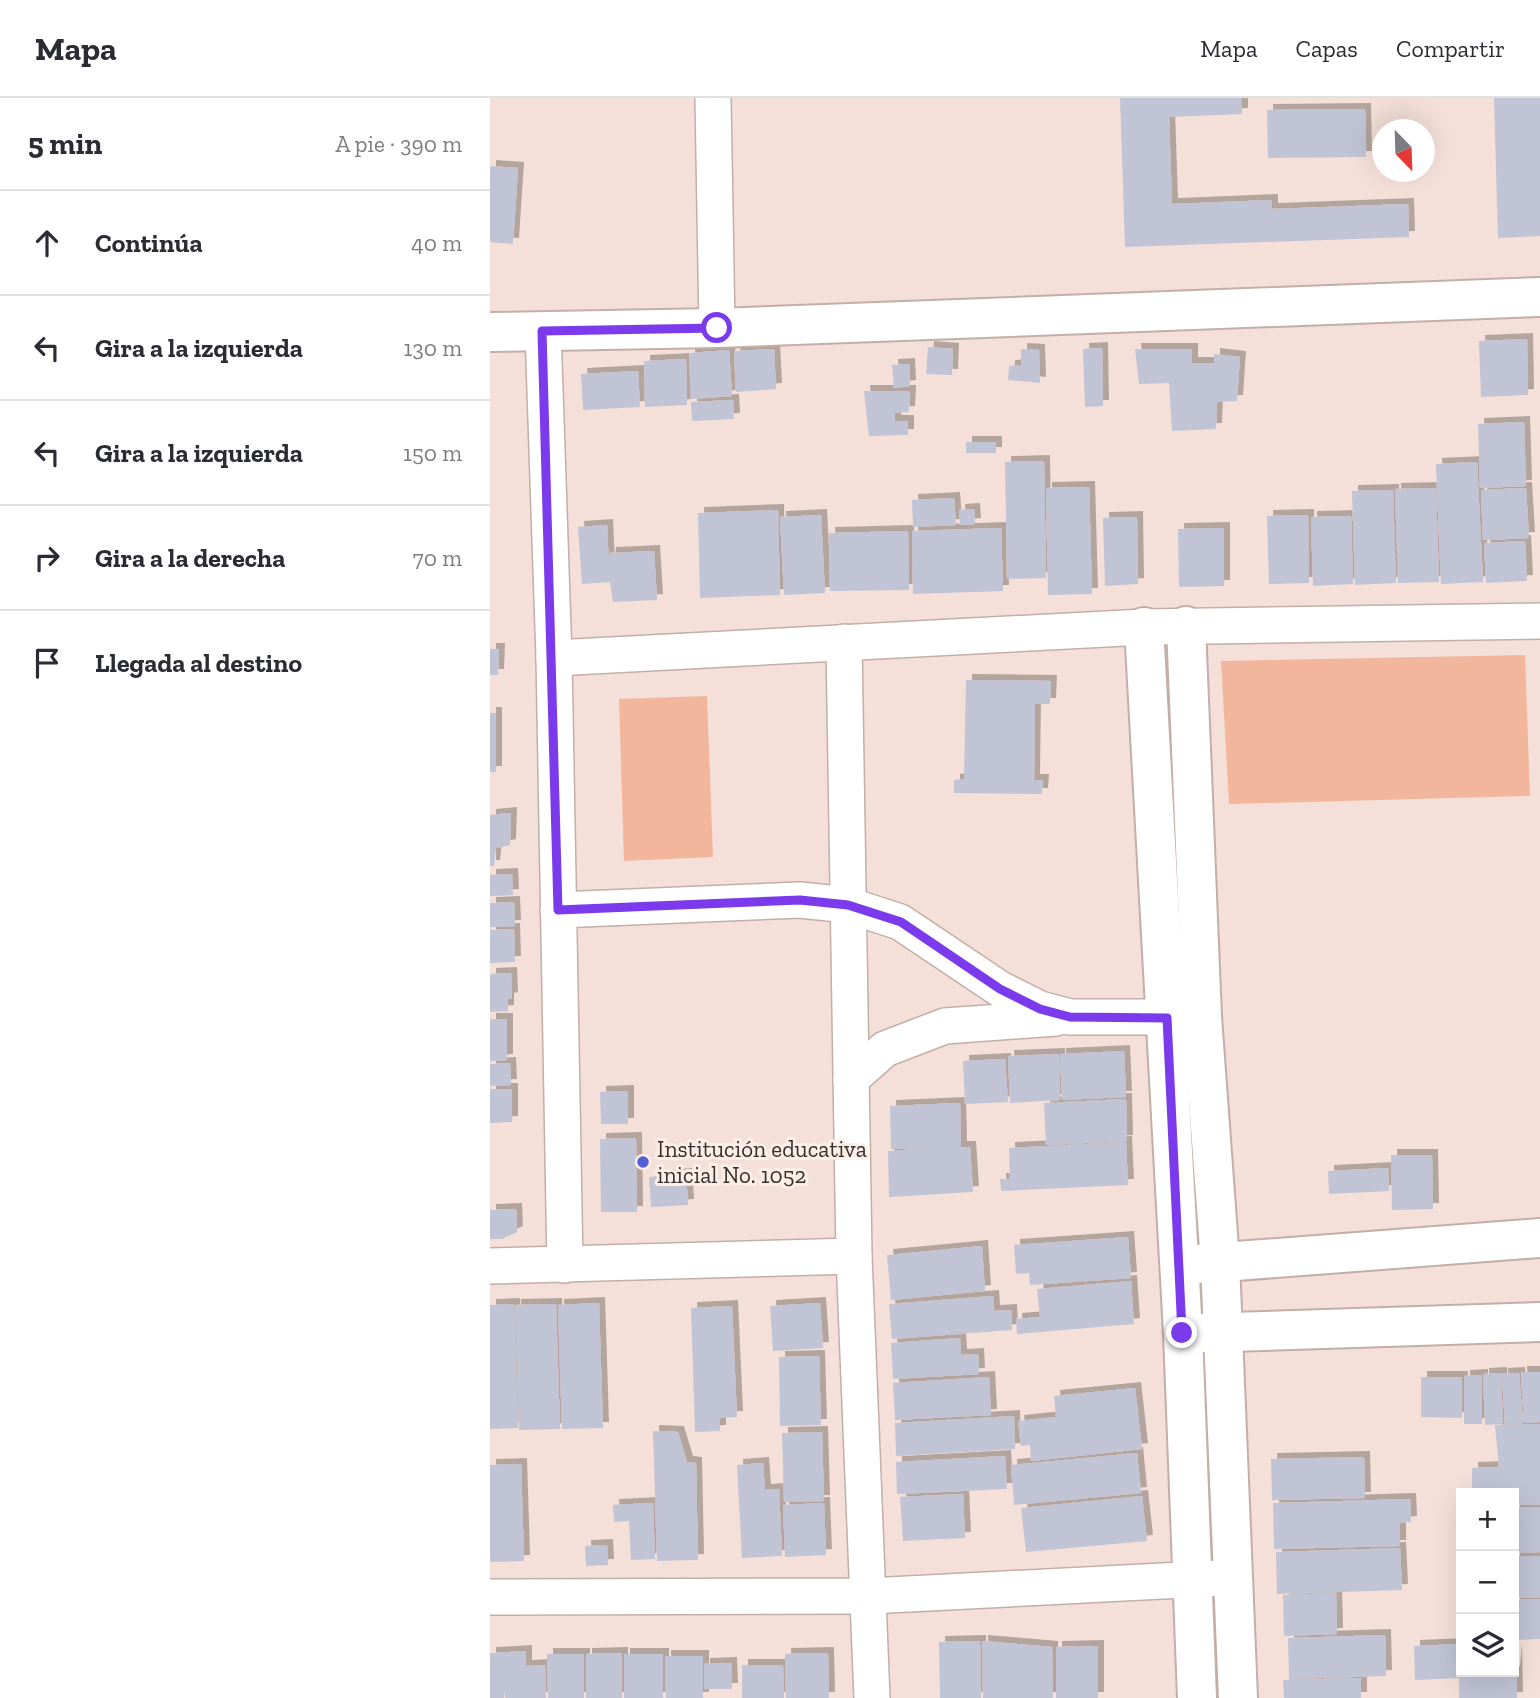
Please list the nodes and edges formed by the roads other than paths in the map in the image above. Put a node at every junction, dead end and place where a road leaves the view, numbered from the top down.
1 (713, 98) edge
2 (1540, 297) edge
3 (717, 328) junction
4 (542, 331) junction
5 (490, 332) edge
6 (1540, 621) edge
7 (1186, 626) junction
8 (1144, 627) junction
9 (844, 642) junction
10 (554, 658) junction
11 (848, 905) junction
12 (558, 910) junction
13 (1070, 1017) junction
14 (1184, 1018) junction
15 (851, 1079) junction
16 (1540, 1238) edge
17 (854, 1256) junction
18 (1220, 1262) junction
19 (565, 1265) junction
20 (490, 1266) edge
21 (1179, 1266) junction
22 (1540, 1322) edge
23 (1224, 1332) junction
24 (1182, 1333) junction
25 (1232, 1578) junction
26 (1191, 1579) junction
27 (869, 1596) junction
28 (490, 1597) edge
29 (872, 1698) edge
30 (1197, 1698) edge
31 (1238, 1698) edge

1 - 3 street
2 - 3 street
3 - 4 street
4 - 5 street
4 - 10 street
6 - 7 street
7 - 8 street
7 - 14 street
8 - 9 street
8 - 14 street
9 - 10 street
9 - 11 street
10 - 12 street
11 - 12 street
11 - 13 street
11 - 15 street
12 - 19 street
13 - 14 street
13 - 15 street
14 - 18 street
14 - 21 street
15 - 17 street
16 - 18 street
17 - 19 street
17 - 27 street
18 - 21 street
18 - 23 street
19 - 20 street
21 - 24 street
22 - 23 street
23 - 24 street
23 - 25 street
24 - 26 street
25 - 26 street
25 - 31 street
26 - 27 street
26 - 30 street
27 - 28 street
27 - 29 street

